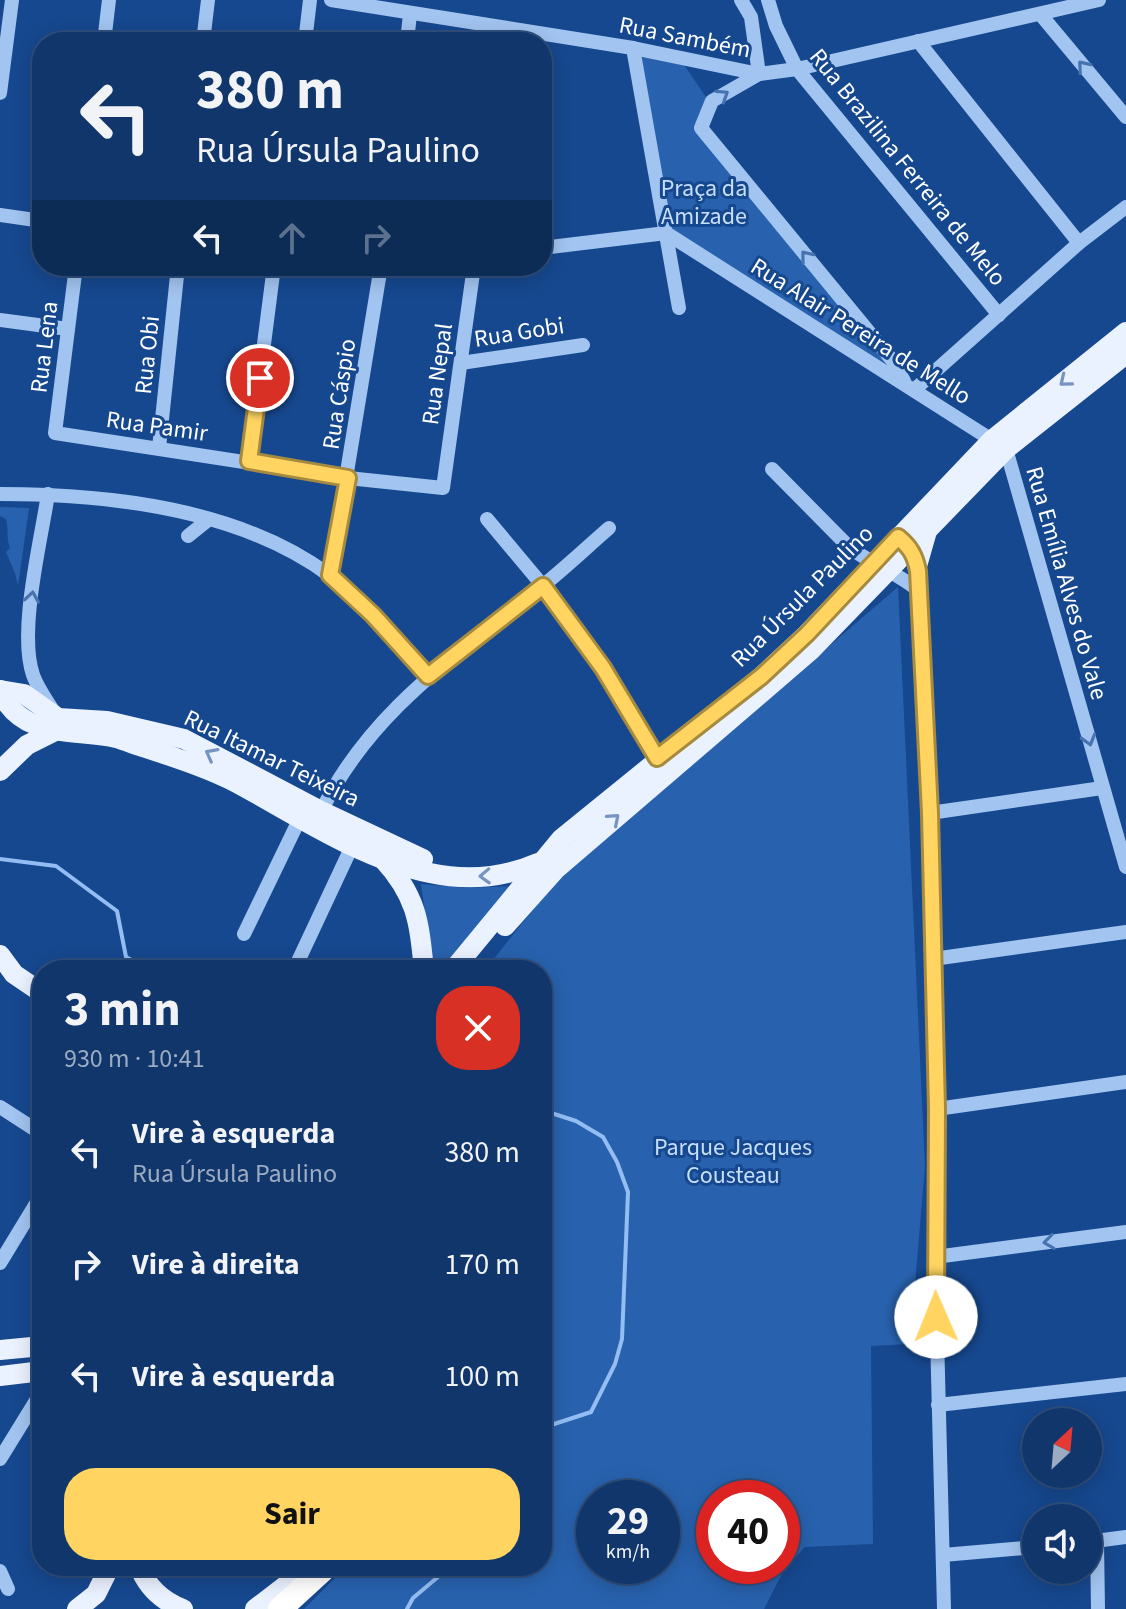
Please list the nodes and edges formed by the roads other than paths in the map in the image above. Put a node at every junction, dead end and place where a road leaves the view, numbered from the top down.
1 (12, 0) edge
2 (109, 0) edge
3 (208, 0) edge
4 (310, 0) edge
5 (335, 0) edge
6 (741, 0) edge
7 (768, 0) edge
8 (1099, 0) edge
9 (410, 14) junction
10 (1041, 15) junction
11 (105, 32) edge
12 (204, 32) edge
13 (306, 32) edge
14 (408, 32) edge
15 (495, 32) edge
16 (552, 39) edge
17 (918, 41) junction
18 (633, 48) junction
19 (797, 69) junction
20 (759, 74) junction
21 (0, 93) edge
22 (1126, 117) edge
23 (1126, 207) edge
24 (0, 215) edge
25 (32, 220) edge
26 (666, 233) junction
27 (1079, 243) junction
28 (552, 247) edge
29 (75, 276) edge
30 (177, 276) edge
31 (273, 276) edge
32 (379, 276) edge
33 (473, 276) edge
34 (679, 308) dead end
35 (999, 315) junction
36 (0, 320) edge
37 (68, 329) junction
38 (1126, 332) edge
39 (583, 345) dead end
40 (1126, 354) edge
41 (461, 363) junction
42 (910, 387) junction
43 (55, 433) joint
44 (999, 445) junction
45 (159, 448) junction
46 (249, 461) junction
47 (772, 469) dead end
48 (348, 478) junction
49 (443, 488) joint
50 (0, 494) edge
51 (48, 494) junction
52 (487, 519) dead end
53 (208, 520) junction
54 (930, 525) junction
55 (609, 528) dead end
56 (188, 536) dead end
57 (903, 542) junction
58 (881, 566) junction
59 (917, 566) junction
60 (330, 575) junction
61 (543, 586) junction
62 (919, 591) junction
63 (428, 676) junction
64 (0, 690) edge
65 (59, 727) junction
66 (657, 758) junction
67 (0, 771) edge
68 (1102, 788) junction
69 (930, 813) junction
70 (312, 818) junction
71 (353, 844) junction
72 (382, 858) junction
73 (541, 861) junction
74 (1126, 867) edge
75 (455, 875) junction
76 (1126, 932) edge
77 (244, 934) dead end
78 (0, 955) edge
79 (933, 959) junction
80 (299, 960) edge
81 (423, 960) edge
82 (461, 960) edge
83 (478, 960) edge
84 (7, 970) edge
85 (32, 986) edge
86 (1126, 1082) edge
87 (0, 1107) edge
88 (937, 1109) junction
89 (32, 1128) edge
90 (32, 1210) edge
91 (0, 1229) edge
92 (1126, 1232) edge
93 (14, 1238) junction
94 (935, 1257) junction
95 (0, 1263) edge
96 (32, 1347) edge
97 (0, 1350) edge
98 (32, 1372) edge
99 (0, 1376) edge
100 (1126, 1384) edge
101 (938, 1405) junction
102 (32, 1407) edge
103 (0, 1459) edge
104 (1126, 1537) edge
105 (1102, 1541) edge
106 (1022, 1548) edge
107 (943, 1555) junction
108 (0, 1571) edge
109 (105, 1576) edge
110 (143, 1576) edge
111 (300, 1576) edge
112 (312, 1576) edge
113 (1096, 1584) edge
114 (8, 1589) dead end
115 (267, 1606) edge
116 (77, 1609) edge
117 (183, 1609) edge
118 (234, 1609) edge
119 (944, 1609) edge
120 (1098, 1609) edge

1 - 21 street
2 - 11 street
3 - 12 street
4 - 13 street
5 - 9 street, Rua Sambém
6 - 20 street, Rua Sambém
7 - 19 street, Rua Brazilina Ferreira de Melo
8 - 10 street
9 - 14 street
9 - 15 street, Rua Sambém
10 - 17 street
22 -> 10 street
16 - 18 street, Rua Sambém
17 - 19 street
17 - 27 street
18 - 20 street, Rua Sambém
18 - 26 street
19 - 20 street
19 - 35 street, Rua Brazilina Ferreira de Melo
42 -> 20 street
23 - 27 street
24 - 25 street
26 - 28 street
26 - 34 street
26 - 42 street, Rua Alair Pereira de Mello
27 - 35 street
29 - 37 street, Rua Lena
30 - 45 street, Rua Obi
31 - 46 street
32 - 48 street, Rua Cáspio
33 - 41 street, Rua Nepal
35 - 42 street
36 - 37 street
37 - 43 street, Rua Lena
38 -> 44 main road, Rua Úrsula Paulino
39 - 41 street, Rua Gobi
40 - 44 main road, Rua Úrsula Paulino
41 - 49 street, Rua Nepal
42 - 44 street, Rua Alair Pereira de Mello
43 - 45 street, Rua Pamir
44 - 54 main road, Rua Úrsula Paulino
44 - 57 main road, Rua Úrsula Paulino
44 -> 68 street, Rua Emília Alves do Vale
45 - 46 street, Rua Pamir
46 - 48 street, Rua Pamir
47 - 58 street
48 - 49 street, Rua Pamir
48 - 60 street, Rua Cáspio
50 - 51 street
51 - 53 street
65 -> 51 street
52 - 61 street
53 - 56 street
53 - 60 street
54 - 57 main road, Rua Úrsula Paulino
54 - 59 main road
55 - 61 street
57 - 58 main road, Rua Úrsula Paulino
57 - 59 street
58 - 62 street
58 - 66 main road, Rua Úrsula Paulino
83 -> 58 main road, Rua Úrsula Paulino
59 - 62 street
60 - 63 street
61 - 63 street
61 - 66 street
62 - 69 street
63 - 70 street
64 - 65 main road, Rua Itamar Teixeira
65 - 67 main road
70 -> 65 main road, Rua Itamar Teixeira
66 - 73 main road, Rua Úrsula Paulino
68 - 69 street
68 - 74 street, Rua Emília Alves do Vale
69 - 79 street
70 - 71 main road, Rua Itamar Teixeira
70 - 75 main road, Rua Itamar Teixeira
70 - 77 street
71 - 72 main road, Rua Itamar Teixeira
71 - 80 street
72 - 75 main road, Rua Itamar Teixeira
72 - 81 main road, Rua Itamar Teixeira
73 -> 75 main road, Rua Itamar Teixeira
73 - 82 main road, Rua Úrsula Paulino
76 - 79 street
78 - 84 main road
79 - 88 street
84 - 85 main road
86 - 88 street
87 - 89 street
88 - 94 street
90 - 93 street
91 - 93 street
92 -> 94 street
93 - 95 street
94 - 101 street
96 - 97 main road
98 - 99 main road
100 - 101 street
101 - 107 street
102 - 103 street
104 - 105 street
106 - 107 street
107 - 119 street
108 - 114 street
109 - 116 main road
110 - 117 main road
111 - 115 main road
112 - 115 highway
113 - 120 street
115 - 118 main road

